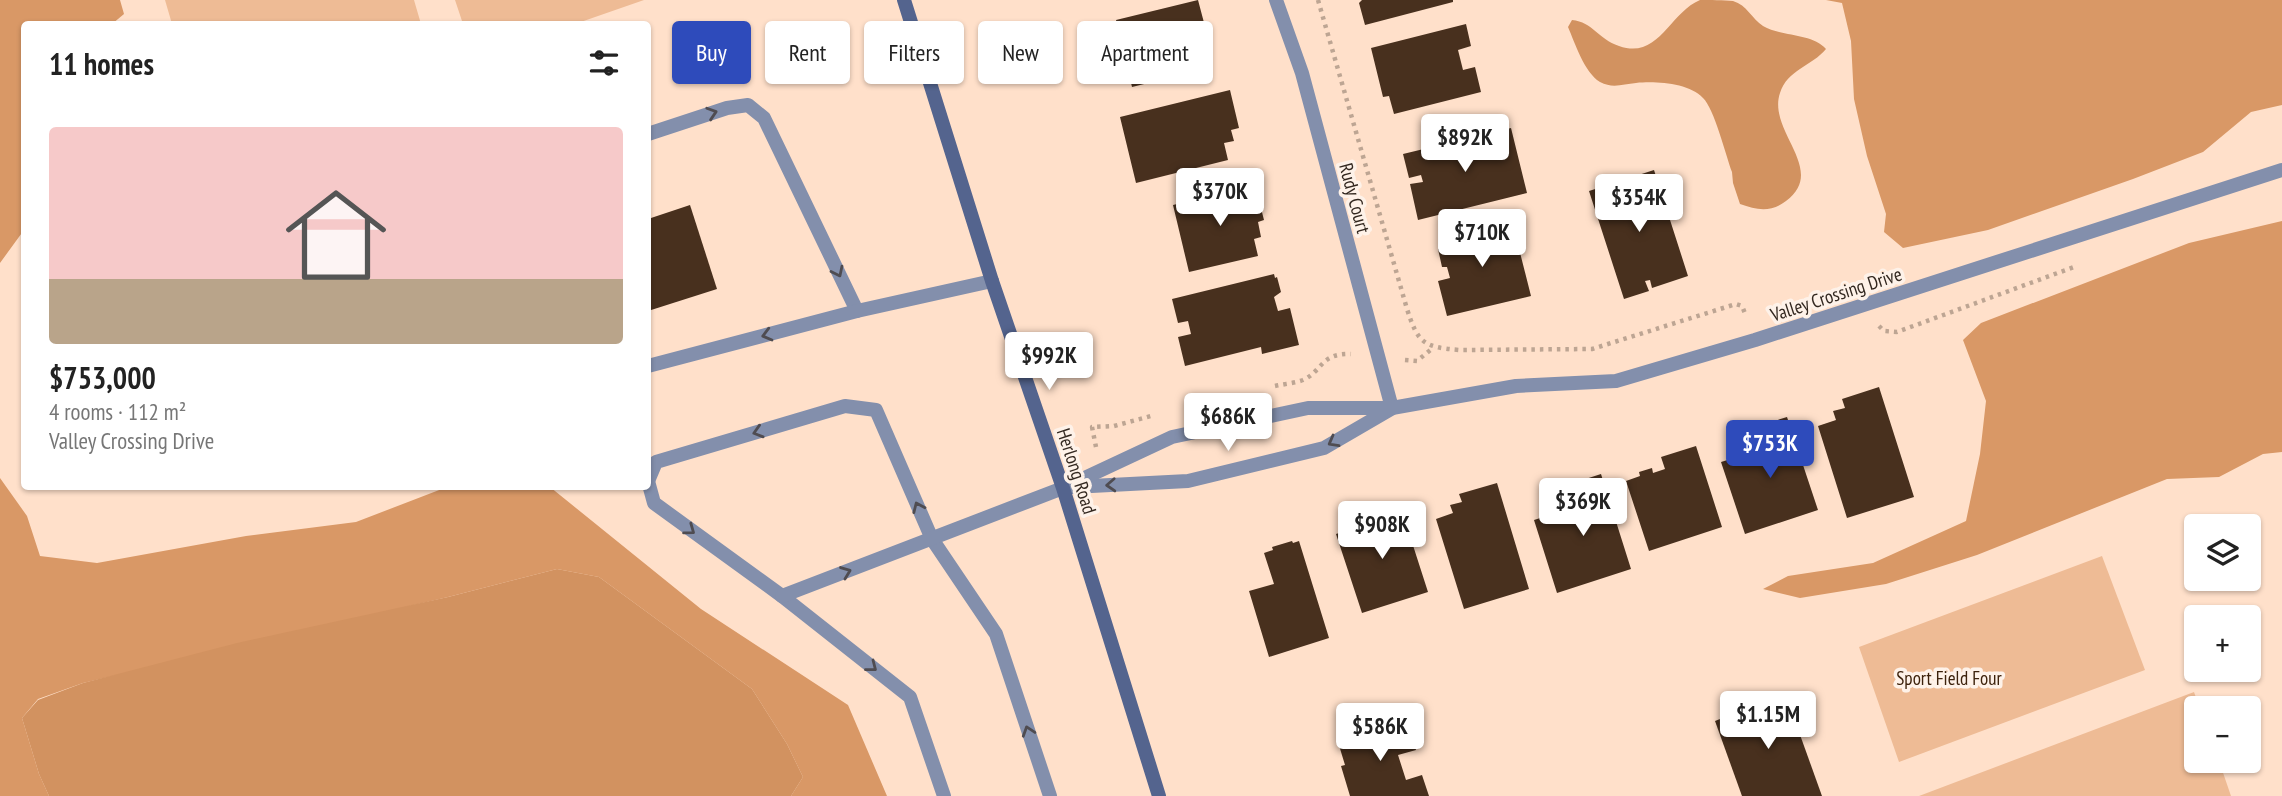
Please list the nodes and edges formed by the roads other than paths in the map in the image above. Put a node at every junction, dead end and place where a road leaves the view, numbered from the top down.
1 (904, 0) edge
2 (1276, 0) edge
3 (651, 133) edge
4 (2282, 170) edge
5 (992, 281) junction
6 (857, 311) junction
7 (651, 365) edge
8 (1392, 408) junction
9 (651, 474) edge
10 (1063, 488) junction
11 (650, 490) edge
12 (932, 539) junction
13 (782, 596) junction
14 (944, 796) edge
15 (1050, 796) edge
16 (1159, 796) edge

1 - 5 street, Herlong Road
2 - 8 street, Rudy Court
3 -> 6 street
4 - 8 street, Valley Crossing Drive
5 - 6 street
5 - 10 street, Herlong Road
6 -> 7 street
8 - 10 street, Valley Crossing Drive
8 -> 10 street, Valley Crossing Drive
12 -> 9 street
10 - 12 street
10 - 16 street, Herlong Road
11 -> 13 street
13 -> 12 street
15 -> 12 street
13 -> 14 street

